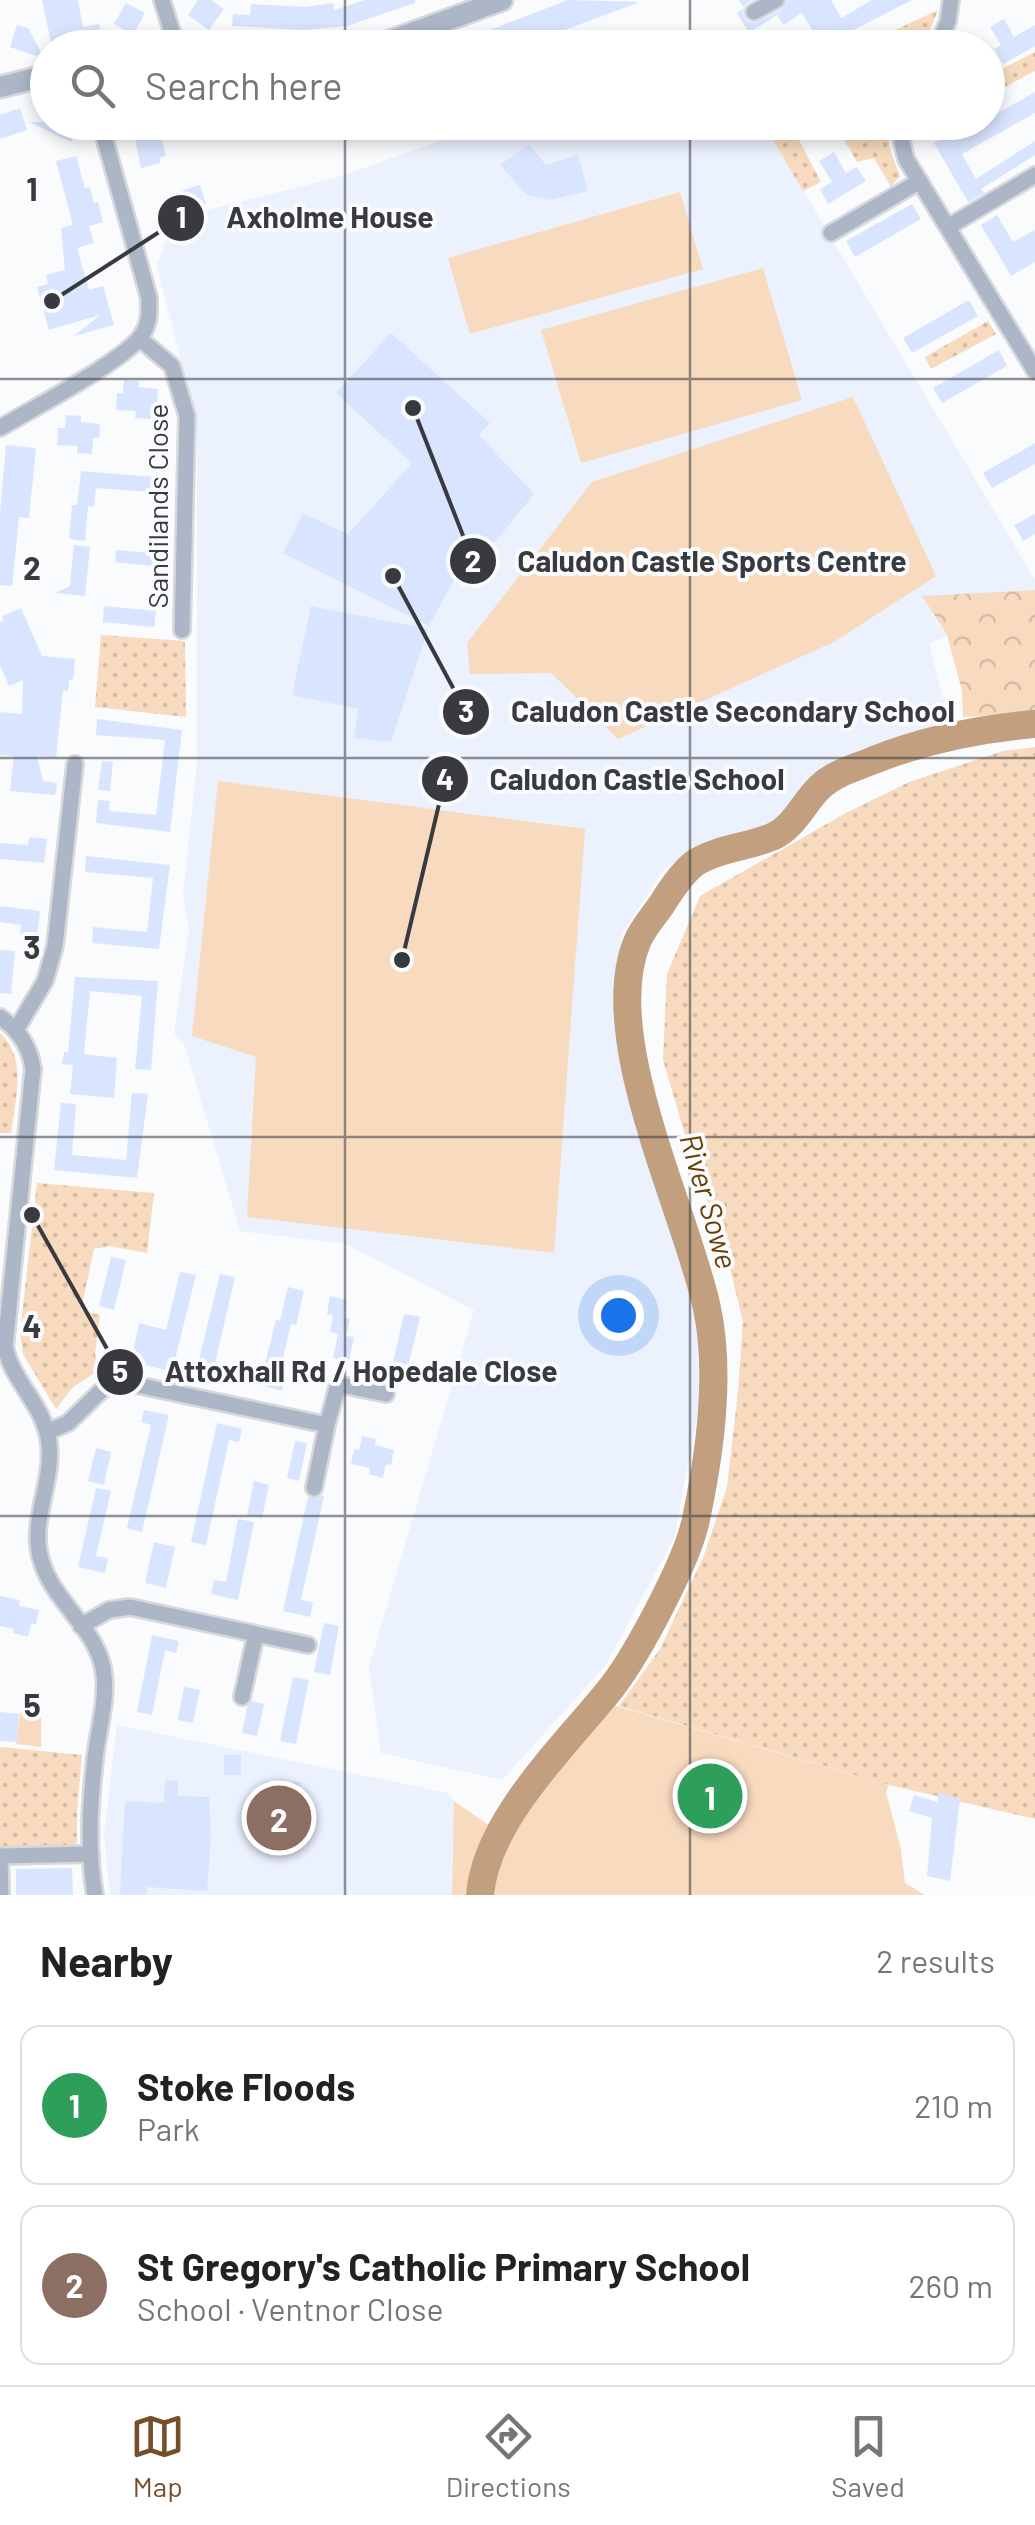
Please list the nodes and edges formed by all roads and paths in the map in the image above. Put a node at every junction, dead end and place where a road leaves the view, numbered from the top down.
1 (162, 0) edge
2 (502, 0) edge
3 (776, 0) edge
4 (951, 0) edge
5 (754, 12) dead end
6 (171, 30) edge
7 (421, 30) edge
8 (944, 30) edge
9 (30, 77) edge
10 (3, 80) edge
11 (105, 140) edge
12 (904, 140) edge
13 (1035, 175) edge
14 (920, 182) junction
15 (948, 227) junction
16 (831, 233) dead end
17 (140, 339) junction
18 (1035, 372) edge
19 (0, 428) edge
20 (182, 630) dead end
21 (75, 764) dead end
22 (0, 1018) edge
23 (16, 1030) junction
24 (5, 1370) edge
25 (386, 1394) dead end
26 (326, 1426) junction
27 (47, 1432) junction
28 (314, 1488) dead end
29 (82, 1626) junction
30 (256, 1634) junction
31 (308, 1644) dead end
32 (242, 1698) dead end
33 (91, 1854) junction
34 (0, 1856) edge
35 (1, 1895) edge
36 (95, 1895) edge

1 - 6 street
2 - 7 street
3 - 5 street
4 - 8 street
9 - 10 street
11 - 17 street
12 - 14 street
13 - 15 street
14 - 15 street
14 - 16 street
15 - 18 street
17 - 19 street
17 - 20 street, Sandilands Close
21 - 23 street
22 - 23 street
23 - 24 street
24 - 27 street
25 - 26 street
26 - 27 street
26 - 28 street
27 - 29 street
29 - 30 street
29 - 33 street
30 - 31 street
30 - 32 street
33 - 34 street
33 - 36 street
34 - 35 street

